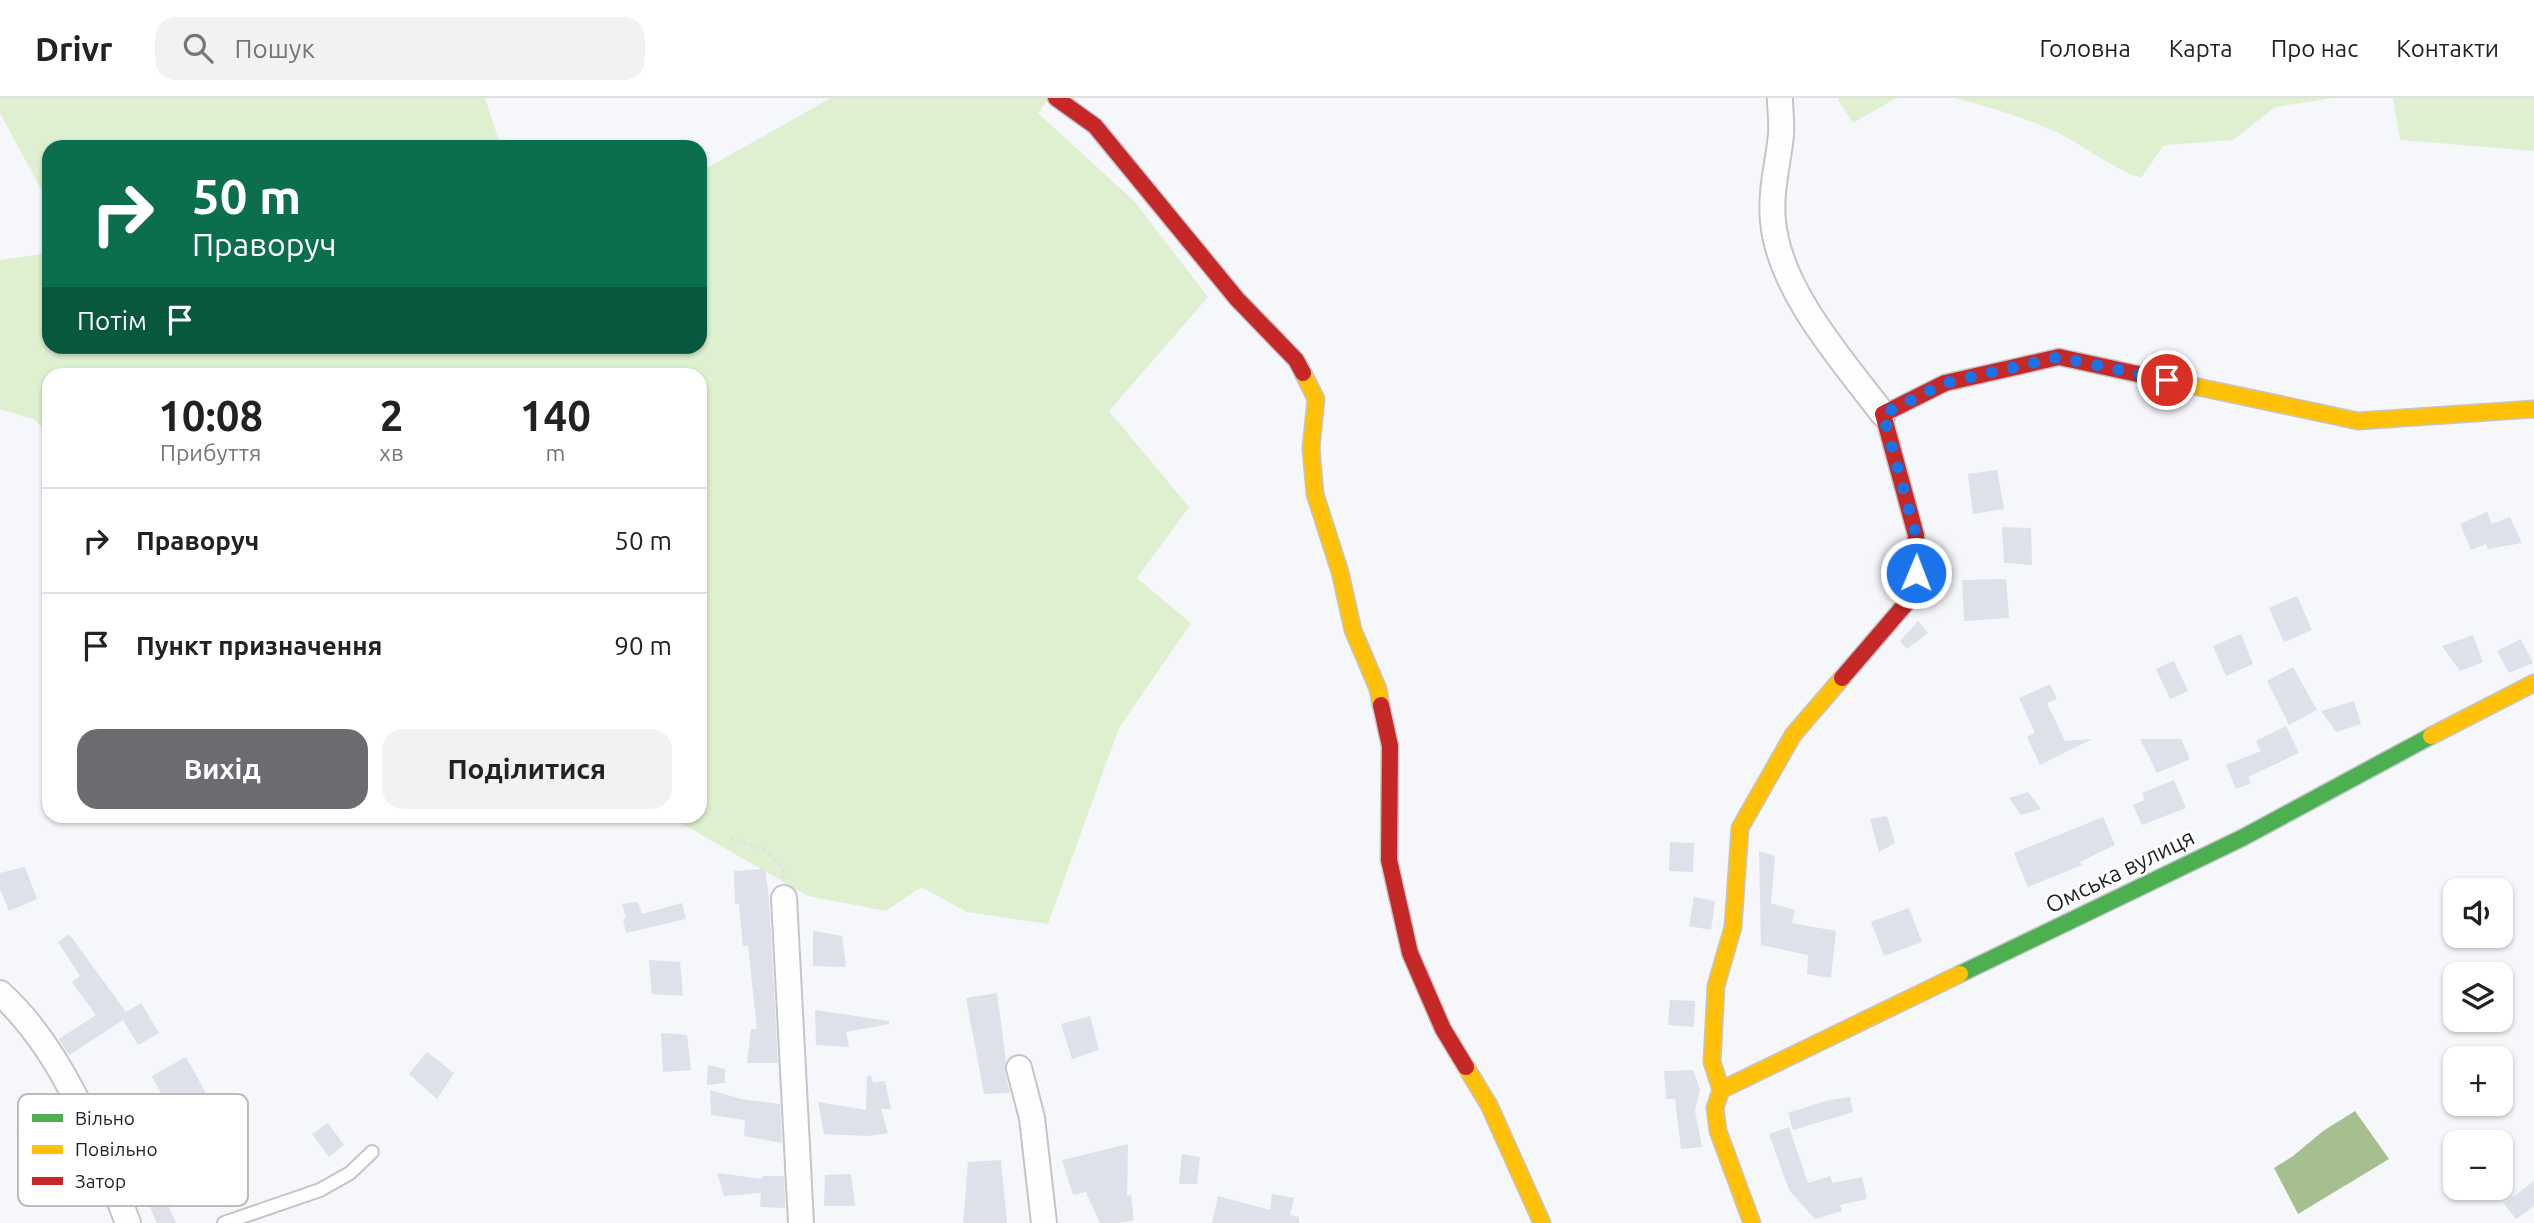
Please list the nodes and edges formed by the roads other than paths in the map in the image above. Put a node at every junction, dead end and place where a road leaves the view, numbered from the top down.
1 (1056, 98) edge
2 (1780, 98) edge
3 (2534, 410) edge
4 (1883, 414) junction
5 (2534, 683) edge
6 (785, 898) road end
7 (0, 993) edge
8 (1020, 1068) dead end
9 (1721, 1090) junction
10 (72, 1094) edge
11 (372, 1152) dead end
12 (122, 1206) edge
13 (128, 1223) edge
14 (223, 1223) edge
15 (801, 1223) edge
16 (1044, 1223) edge
17 (1542, 1223) edge
18 (1752, 1223) edge

1 - 17 street
2 - 4 street
3 - 4 street
4 - 9 street
5 - 9 street, Омська вулиця
6 - 15 street
7 - 10 street
8 - 16 street
9 - 18 street
11 - 14 lane
12 - 13 street

